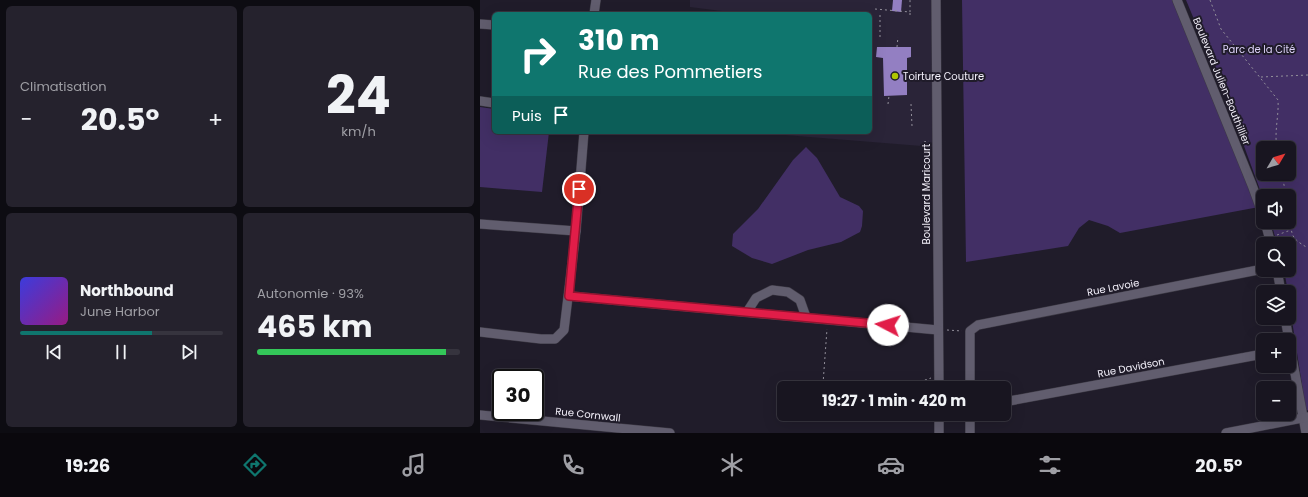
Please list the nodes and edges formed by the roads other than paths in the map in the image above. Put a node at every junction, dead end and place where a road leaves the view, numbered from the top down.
1 (596, 0) edge
2 (936, 0) edge
3 (1177, 0) edge
4 (594, 12) edge
5 (480, 24) edge
6 (492, 25) edge
7 (480, 101) edge
8 (492, 103) edge
9 (584, 134) edge
10 (1256, 196) edge
11 (480, 224) edge
12 (576, 231) junction
13 (1256, 270) edge
14 (569, 296) junction
15 (747, 312) junction
16 (806, 318) junction
17 (938, 330) junction
18 (480, 332) edge
19 (1256, 355) edge
20 (1296, 373) edge
21 (939, 381) edge
22 (970, 381) edge
23 (1011, 401) edge
24 (480, 415) edge
25 (1306, 418) edge
26 (939, 421) edge
27 (970, 421) edge
28 (670, 433) edge
29 (939, 433) edge
30 (970, 433) edge
31 (1226, 433) edge
32 (1306, 433) edge

1 - 4 street
2 - 17 street, Boulevard Maricourt
3 - 10 street, Boulevard Julien-Bouthillier
5 - 6 street
7 - 8 street
9 - 12 street
11 - 12 street
12 - 14 street
13 - 22 street, Rue Lavoie
14 - 15 street
14 - 18 street
15 - 16 street
15 - 16 street
16 - 17 street
17 - 21 street, Boulevard Maricourt
19 - 23 street, Rue Davidson
20 - 25 street
24 - 28 street, Rue Cornwall
25 - 31 street
25 - 32 street
26 - 29 street
27 - 30 street

